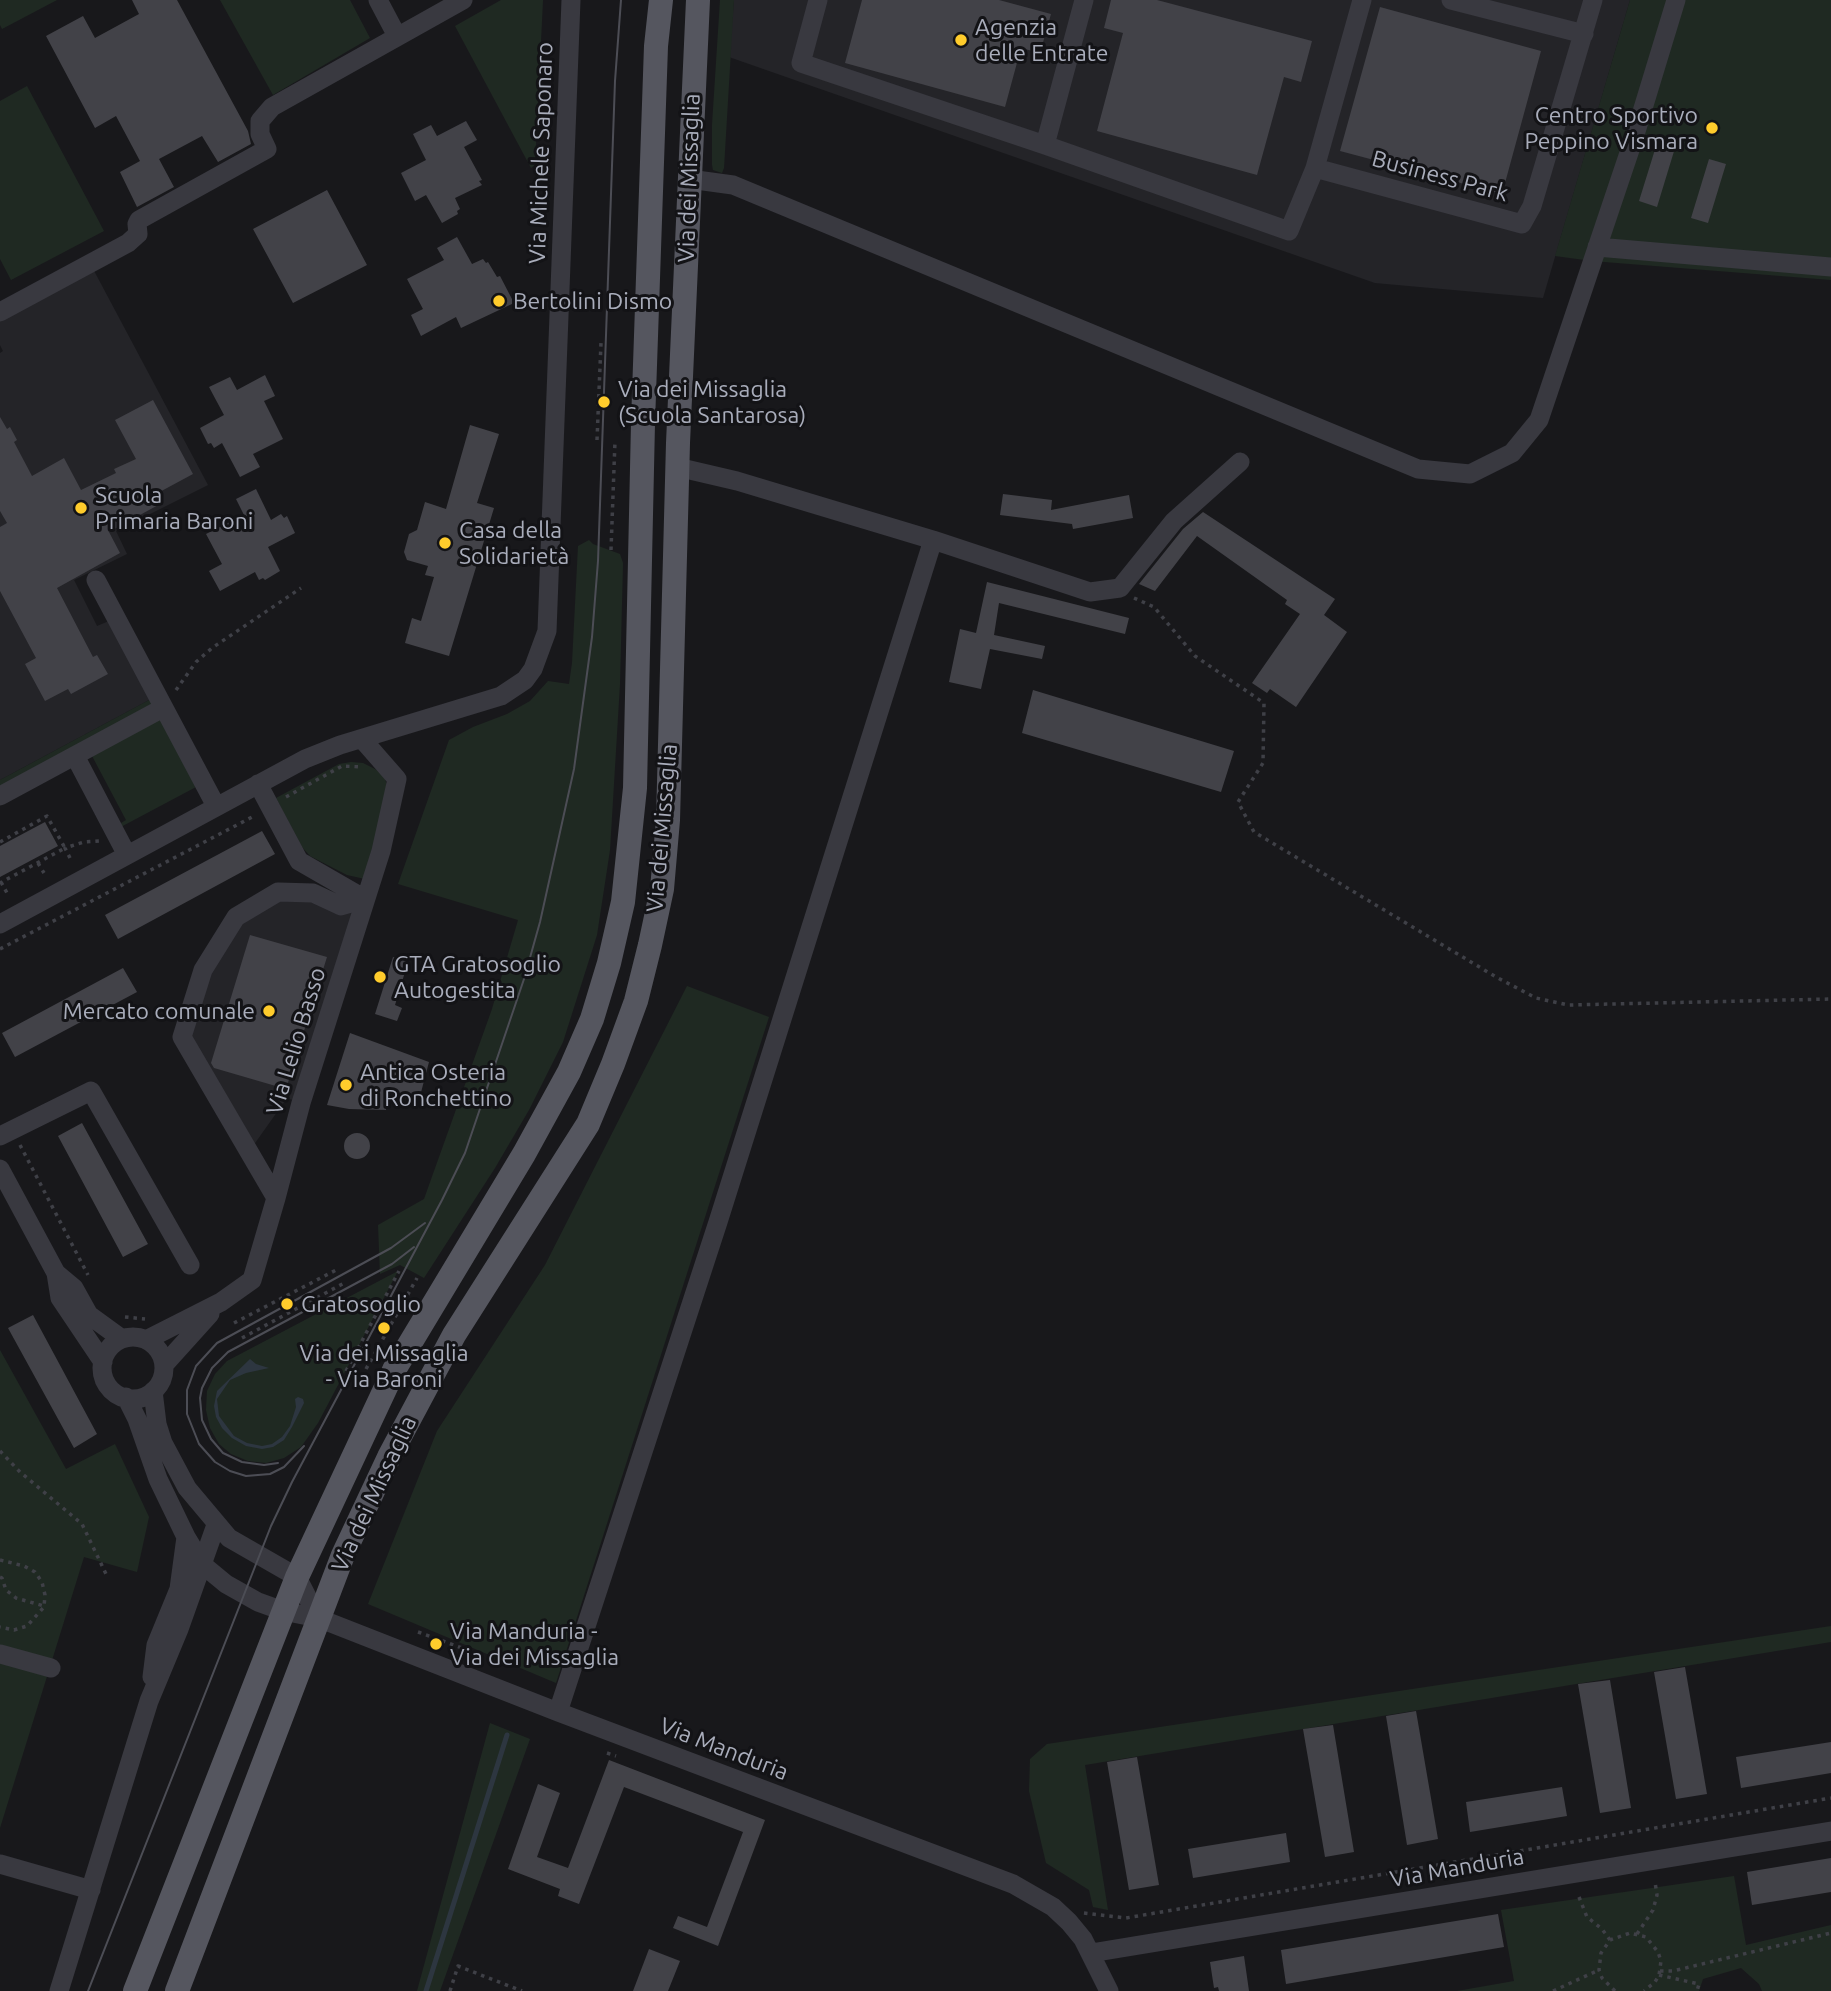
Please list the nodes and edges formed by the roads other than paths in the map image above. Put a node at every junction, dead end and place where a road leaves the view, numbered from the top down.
1 (379, 0) edge
2 (463, 0) edge
3 (571, 0) edge
4 (661, 0) edge
5 (698, 0) edge
6 (818, 0) edge
7 (1084, 0) edge
8 (1362, 0) edge
9 (1451, 0) edge
10 (1593, 0) edge
11 (1676, 0) edge
12 (1584, 34) junction
13 (397, 36) junction
14 (1045, 145) junction
15 (1314, 168) junction
16 (689, 179) junction
17 (1597, 247) junction
18 (1831, 267) edge
19 (0, 312) edge
20 (1240, 462) dead end
21 (677, 467) junction
22 (933, 540) junction
23 (96, 580) dead end
24 (166, 704) junction
25 (362, 739) junction
26 (75, 756) junction
27 (258, 784) junction
28 (0, 796) edge
29 (216, 806) junction
30 (127, 855) junction
31 (365, 899) junction
32 (0, 924) edge
33 (6, 1133) edge
34 (0, 1169) edge
35 (276, 1198) junction
36 (191, 1265) dead end
37 (56, 1273) junction
38 (221, 1302) junction
39 (122, 1339) junction
40 (146, 1340) junction
41 (103, 1362) junction
42 (164, 1365) junction
43 (153, 1391) junction
44 (127, 1397) junction
45 (216, 1525) junction
46 (186, 1537) junction
47 (203, 1565) junction
48 (297, 1577) junction
49 (283, 1611) junction
50 (318, 1618) junction
51 (0, 1654) edge
52 (51, 1668) dead end
53 (149, 1701) junction
54 (558, 1712) junction
55 (1831, 1831) edge
56 (8, 1866) edge
57 (91, 1890) junction
58 (1091, 1954) junction
59 (59, 1991) edge
60 (135, 1991) edge
61 (177, 1991) edge
62 (1109, 1991) edge

1 - 13 street
2 - 13 street
3 - 25 street, Via Michele Saponaro
4 - 48 main road, Via dei Missaglia
5 - 16 main road, Via dei Missaglia
6 - 14 street
7 - 14 street
8 - 15 street
9 - 12 street
10 - 12 street, Business Park
11 - 17 street
12 - 15 street, Business Park
13 - 19 street
14 - 15 street
16 - 17 street
16 - 21 main road, Via dei Missaglia
17 - 18 street
20 - 22 street
21 - 22 street
21 - 50 main road, Via dei Missaglia
22 - 54 street
23 - 24 street
24 - 26 street
24 - 29 street
25 - 27 street, Via Michele Saponaro
25 - 31 street, Via Lelio Basso
26 - 28 street
26 - 30 street
27 - 29 street, Via Michele Saponaro
27 - 31 street
29 - 30 street, Via Michele Saponaro
30 - 32 street, Via Michele Saponaro
31 - 35 street, Via Lelio Basso
31 - 35 street, Via Lelio Basso
33 - 36 street
34 - 37 street
35 - 38 street, Via Lelio Basso
37 - 39 street
37 - 41 street
38 - 40 street, Via Lelio Basso
38 - 42 street, Via Lelio Basso
39 - 40 street
39 - 41 street
40 - 42 street
41 - 44 street
42 - 43 street
43 - 44 street
43 - 45 street
44 - 46 street
45 - 46 street
45 - 47 street
45 - 48 street
46 - 47 street
46 - 53 street
47 - 49 street
47 - 53 street
48 - 49 main road, Via dei Missaglia
48 - 50 street, Via dei Missaglia
49 - 50 street
49 - 60 main road, Via dei Missaglia
50 - 54 street, Via Manduria
50 - 61 main road, Via dei Missaglia
51 - 52 street
53 - 57 street
54 - 58 street, Via Manduria
55 - 58 street, Via Manduria
56 - 57 street
57 - 59 street
58 - 62 street, Via Manduria

